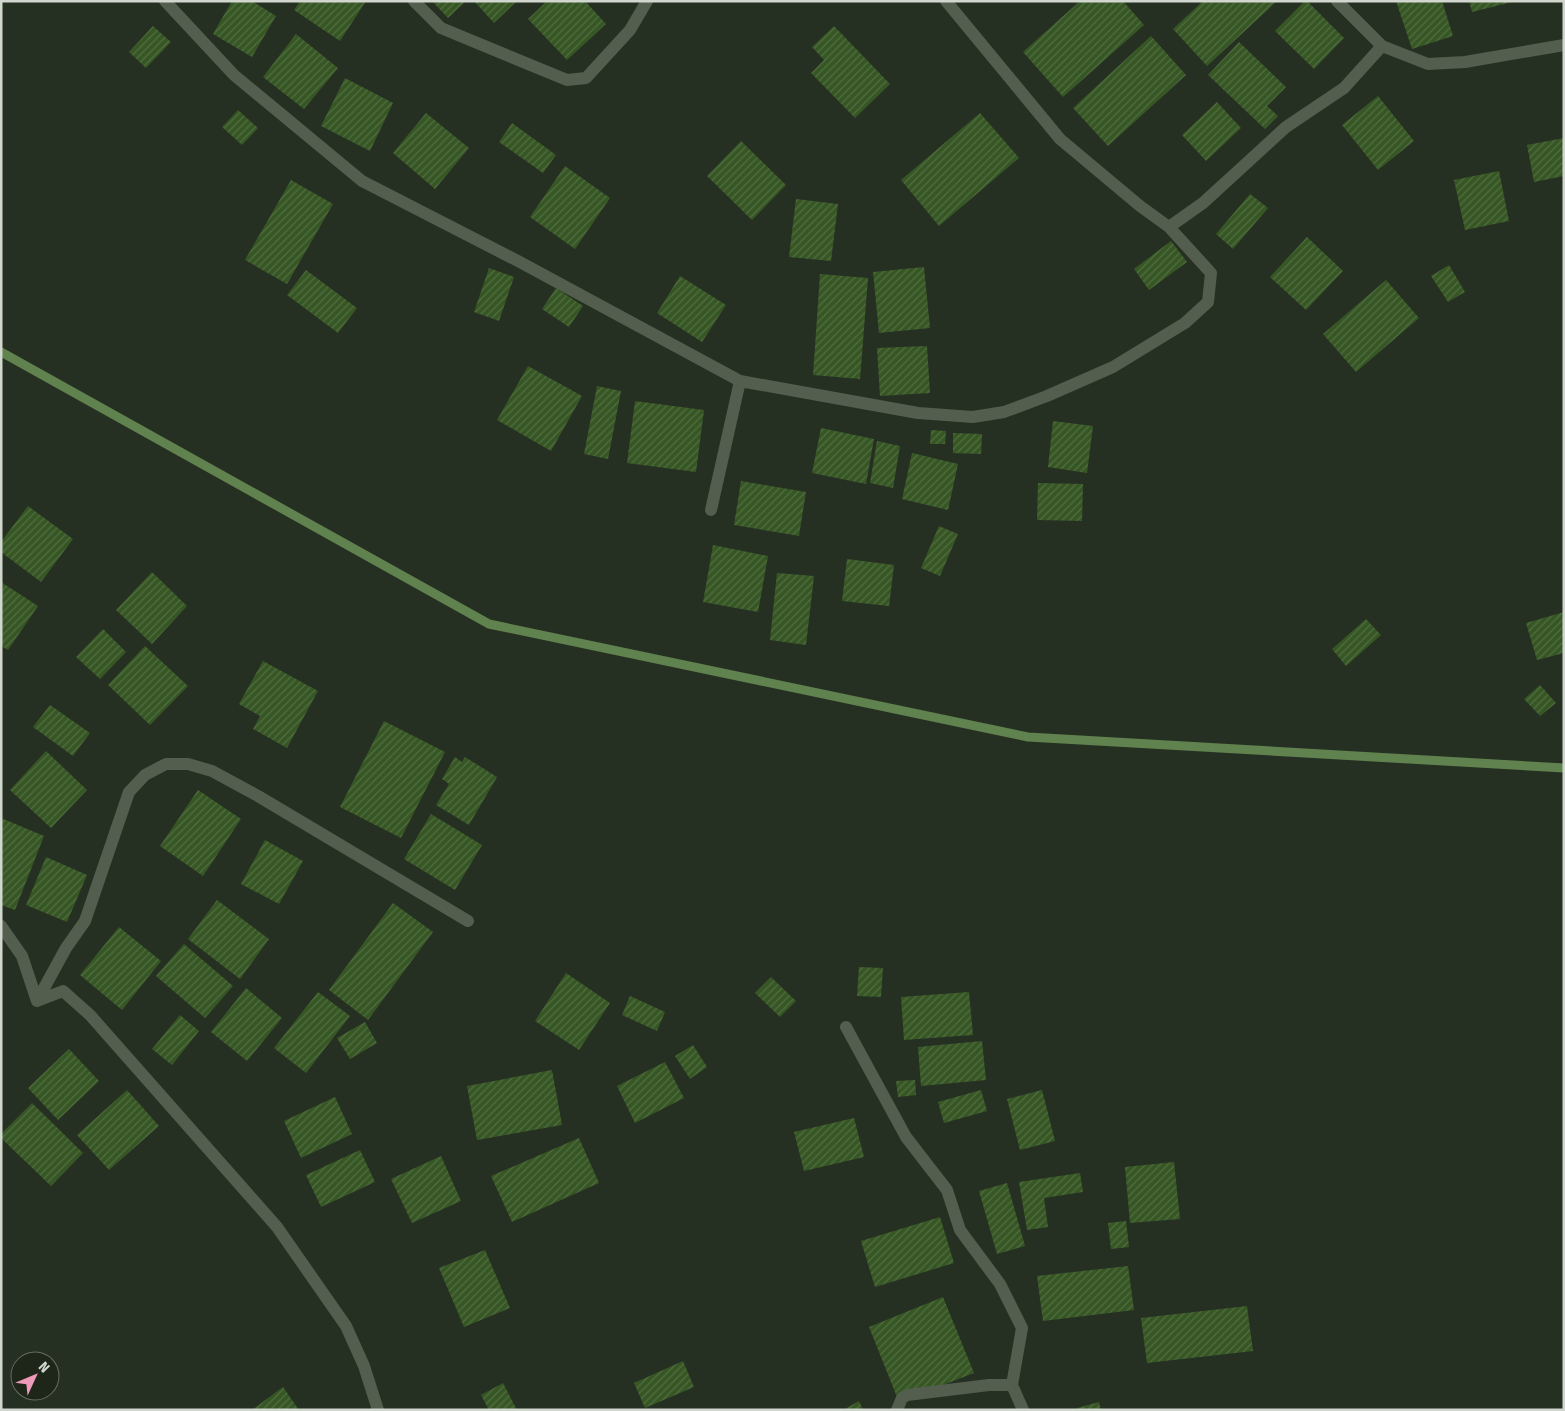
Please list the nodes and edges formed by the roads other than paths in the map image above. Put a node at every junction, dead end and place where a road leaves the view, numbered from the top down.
1 (165, 1) edge
2 (414, 1) edge
3 (647, 1) edge
4 (946, 1) edge
5 (1337, 1) edge
6 (1564, 45) edge
7 (1382, 46) junction
8 (1169, 227) junction
9 (740, 381) junction
10 (711, 510) dead end
11 (468, 921) dead end
12 (1, 926) edge
13 (37, 1001) junction
14 (846, 1027) dead end
15 (1012, 1385) junction
16 (378, 1410) edge
17 (897, 1410) edge
18 (1023, 1410) edge

1 - 9 street
2 - 3 street
4 - 8 street
5 - 7 street
6 - 7 street
7 - 8 street
8 - 9 street
9 - 10 street
11 - 13 street
12 - 13 street
13 - 16 street
14 - 15 street
15 - 17 street
15 - 18 street

